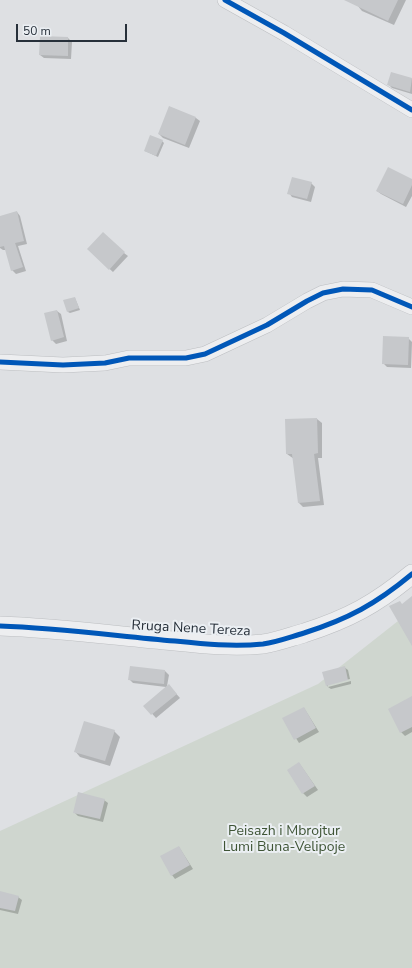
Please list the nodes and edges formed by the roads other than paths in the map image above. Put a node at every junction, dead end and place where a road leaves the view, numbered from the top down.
1 (225, 0) edge
2 (412, 110) edge
3 (412, 307) edge
4 (0, 362) edge
5 (412, 574) edge
6 (0, 626) edge

1 - 2 street
3 - 4 street
5 - 6 street, Rruga Nene Tereza

